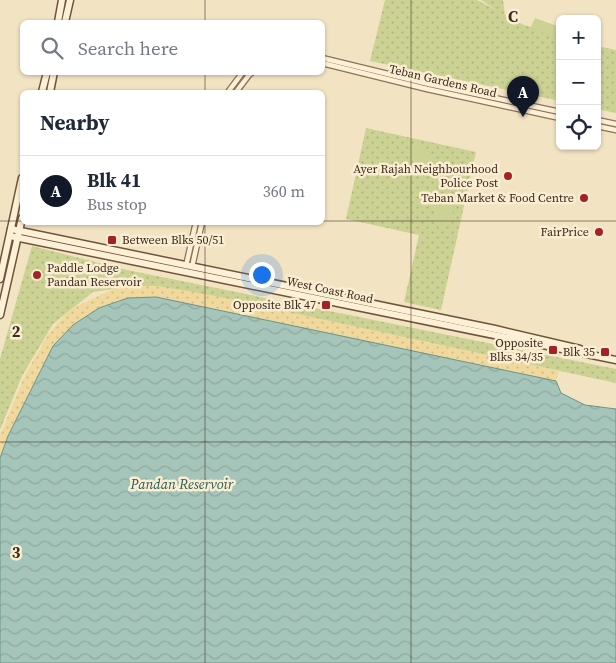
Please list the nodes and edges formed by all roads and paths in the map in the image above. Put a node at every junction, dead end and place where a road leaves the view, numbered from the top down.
1 (62, 0) edge
2 (70, 0) edge
3 (58, 20) edge
4 (65, 20) edge
5 (325, 59) edge
6 (325, 64) edge
7 (46, 75) edge
8 (53, 75) edge
9 (241, 75) edge
10 (249, 75) edge
11 (428, 87) junction
12 (42, 90) edge
13 (50, 90) edge
14 (230, 90) edge
15 (238, 90) edge
16 (556, 111) edge
17 (556, 117) edge
18 (601, 121) edge
19 (616, 124) edge
20 (601, 127) edge
21 (616, 130) edge
22 (20, 187) edge
23 (21, 225) edge
24 (196, 225) edge
25 (201, 225) edge
26 (10, 232) junction
27 (19, 234) junction
28 (189, 270) junction
29 (0, 278) edge
30 (0, 315) edge
31 (616, 356) edge
32 (616, 360) edge

1 - 3 main road
2 - 4 main road
5 - 11 street, Teban Gardens Road
6 - 11 street, Teban Gardens Road
7 - 12 main road
8 - 13 main road
9 - 14 street
10 - 15 street
11 - 16 street, Teban Gardens Road
11 - 17 street, Teban Gardens Road
18 - 19 street
20 - 21 street
22 - 26 main road
23 - 27 main road
24 - 28 street
25 - 28 street
26 - 27 main road, West Coast Road
26 - 29 main road
27 - 28 main road, West Coast Road
27 - 30 main road
28 - 31 main road, West Coast Road
28 - 32 main road, West Coast Road

